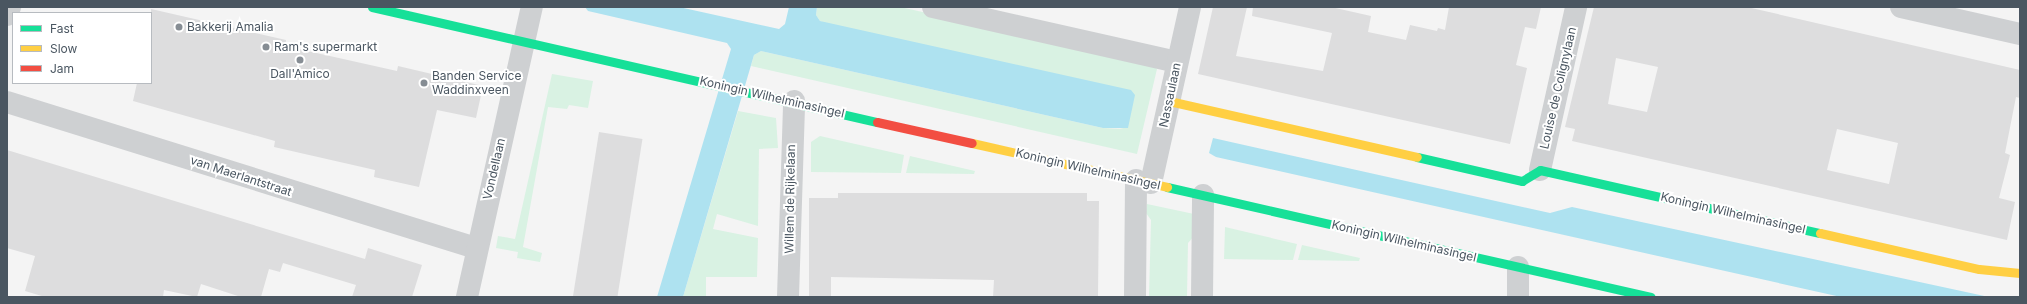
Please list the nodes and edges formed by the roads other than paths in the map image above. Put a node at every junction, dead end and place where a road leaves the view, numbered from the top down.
1 (10, 7) edge
2 (372, 7) edge
3 (532, 7) edge
4 (933, 7) edge
5 (1190, 7) edge
6 (1576, 7) edge
7 (1901, 7) edge
8 (7, 15) edge
9 (2020, 34) edge
10 (524, 42) junction
11 (1177, 62) junction
12 (794, 101) junction
13 (1169, 101) junction
14 (7, 102) edge
15 (1540, 170) junction
16 (1143, 182) junction
17 (1203, 195) junction
18 (476, 248) junction
19 (1518, 267) junction
20 (2020, 273) edge
21 (1590, 290) edge
22 (467, 297) edge
23 (788, 297) edge
24 (1134, 297) edge
25 (1202, 297) edge
26 (1518, 297) edge
27 (1651, 297) edge

1 - 8 street
2 - 10 street, Koningin Wilhelminasingel
3 - 10 street, Vondellaan
4 - 11 street
5 - 11 street, Nassaulaan
6 - 15 street, Louise de Colignylaan
7 - 9 street
10 - 12 street, Koningin Wilhelminasingel
10 - 18 street, Vondellaan
11 - 13 street, Nassaulaan
12 - 16 street, Koningin Wilhelminasingel
12 - 23 street, Willem de Rijkelaan
13 - 15 street
13 - 16 street, Nassaulaan
14 - 18 street, van Maerlantstraat
15 - 20 street, Koningin Wilhelminasingel
16 - 17 street, Koningin Wilhelminasingel
16 - 24 street, Nassaulaan
17 - 19 street, Koningin Wilhelminasingel
17 - 25 street
18 - 22 street, Vondellaan
19 - 21 street, Koningin Wilhelminasingel
19 - 26 street
21 - 27 street, Koningin Wilhelminasingel

